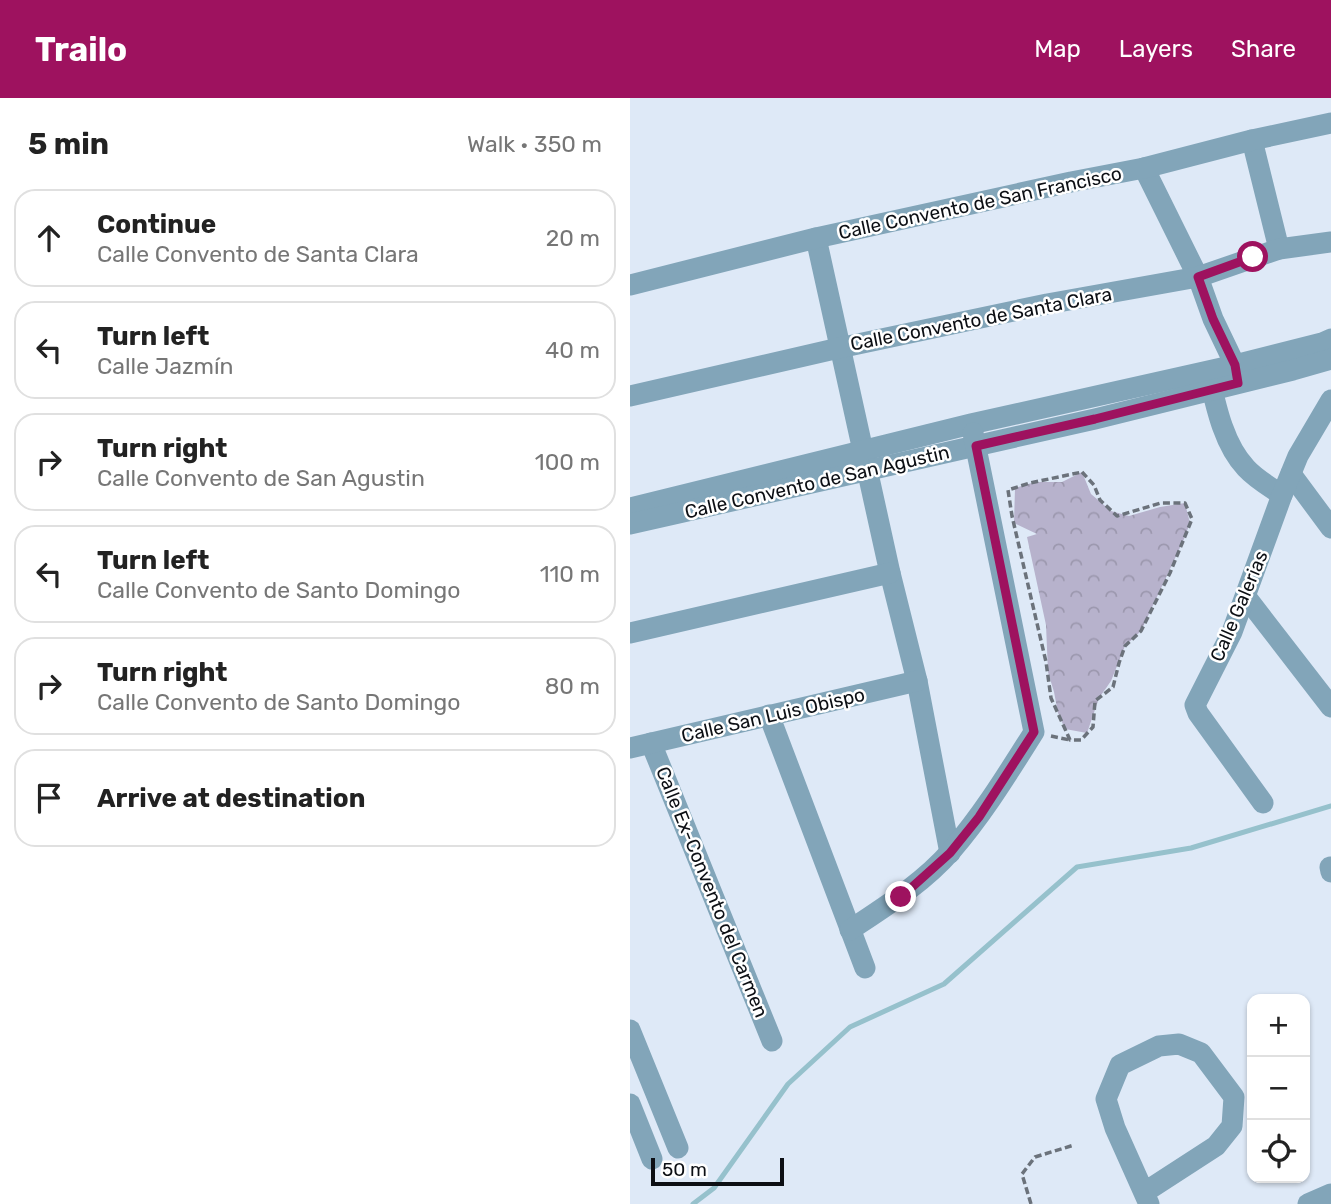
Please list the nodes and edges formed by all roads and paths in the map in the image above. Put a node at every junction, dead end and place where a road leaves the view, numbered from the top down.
1 (1331, 123) edge
2 (1252, 140) junction
3 (1144, 168) junction
4 (816, 239) junction
5 (1331, 242) edge
6 (1279, 249) junction
7 (1198, 277) junction
8 (630, 285) edge
9 (1328, 347) edge
10 (839, 348) junction
11 (1236, 374) junction
12 (1210, 380) junction
13 (630, 396) edge
14 (1092, 397) junction
15 (1331, 400) edge
16 (1095, 419) junction
17 (971, 424) junction
18 (976, 446) junction
19 (865, 460) junction
20 (1291, 474) junction
21 (1282, 495) junction
22 (679, 505) junction
23 (630, 508) edge
24 (630, 524) edge
25 (1331, 528) edge
26 (1182, 543) joint
27 (890, 573) junction
28 (1246, 597) junction
29 (630, 633) edge
30 (917, 681) junction
31 (1331, 707) edge
32 (769, 715) junction
33 (652, 743) junction
34 (630, 748) edge
35 (1263, 803) dead end
36 (950, 853) junction
37 (850, 930) junction
38 (865, 968) dead end
39 (630, 1030) edge
40 (772, 1041) dead end
41 (630, 1104) edge
42 (667, 1121) junction
43 (636, 1134) edge
44 (1074, 1145) dead end
45 (678, 1148) dead end
46 (652, 1159) dead end
47 (1331, 1195) edge
48 (1147, 1198) edge
49 (1031, 1204) edge
50 (1308, 1204) edge

1 - 2 street, Calle Convento de San Francisco
2 - 3 street, Calle Convento de San Francisco
2 - 6 street
3 - 4 street, Calle Convento de San Francisco
3 - 7 street
4 - 8 street, Calle Convento de San Francisco
4 - 10 street
5 - 6 street, Calle Convento de Santa Clara
6 - 7 street, Calle Convento de Santa Clara
7 - 10 street, Calle Convento de Santa Clara
7 - 11 street
9 - 11 street, Calle Convento de San Agustin
10 - 13 street, Calle Convento de Santa Clara
10 - 19 street
11 - 12 street, Calle Convento de San Agustin
12 - 14 street, Calle Convento de San Agustin
12 - 16 street, Calle Convento de San Agustin
12 - 21 street
14 - 16 street
14 - 17 street, Calle Convento de San Agustin
15 - 20 street, Calle Galerias
16 - 18 street, Calle Convento de San Agustin
17 - 18 street
17 - 19 street, Calle Convento de San Agustin
18 - 19 street, Calle Convento de San Agustin
18 - 36 street
19 - 22 street, Calle Convento de San Agustin
19 - 27 street
20 - 21 street, Calle Galerias
20 - 25 street
21 - 28 street, Calle Galerias
22 - 23 street, Calle Convento de San Agustin
22 - 24 street, Calle Convento de San Agustin
26 - 26 path
27 - 29 street
27 - 30 street
28 - 31 street
28 - 35 street, Calle Galerias
30 - 32 street, Calle San Luis Obispo
30 - 36 street
32 - 33 street, Calle San Luis Obispo
32 - 37 street
33 - 34 street, Calle San Luis Obispo
33 - 40 street, Calle Ex-Convento del Carmen
36 - 37 street
37 - 38 street
39 - 42 street
41 - 43 street
42 - 43 street
42 - 45 street
43 - 46 street
44 - 49 path
47 - 50 street
48 - 48 street

